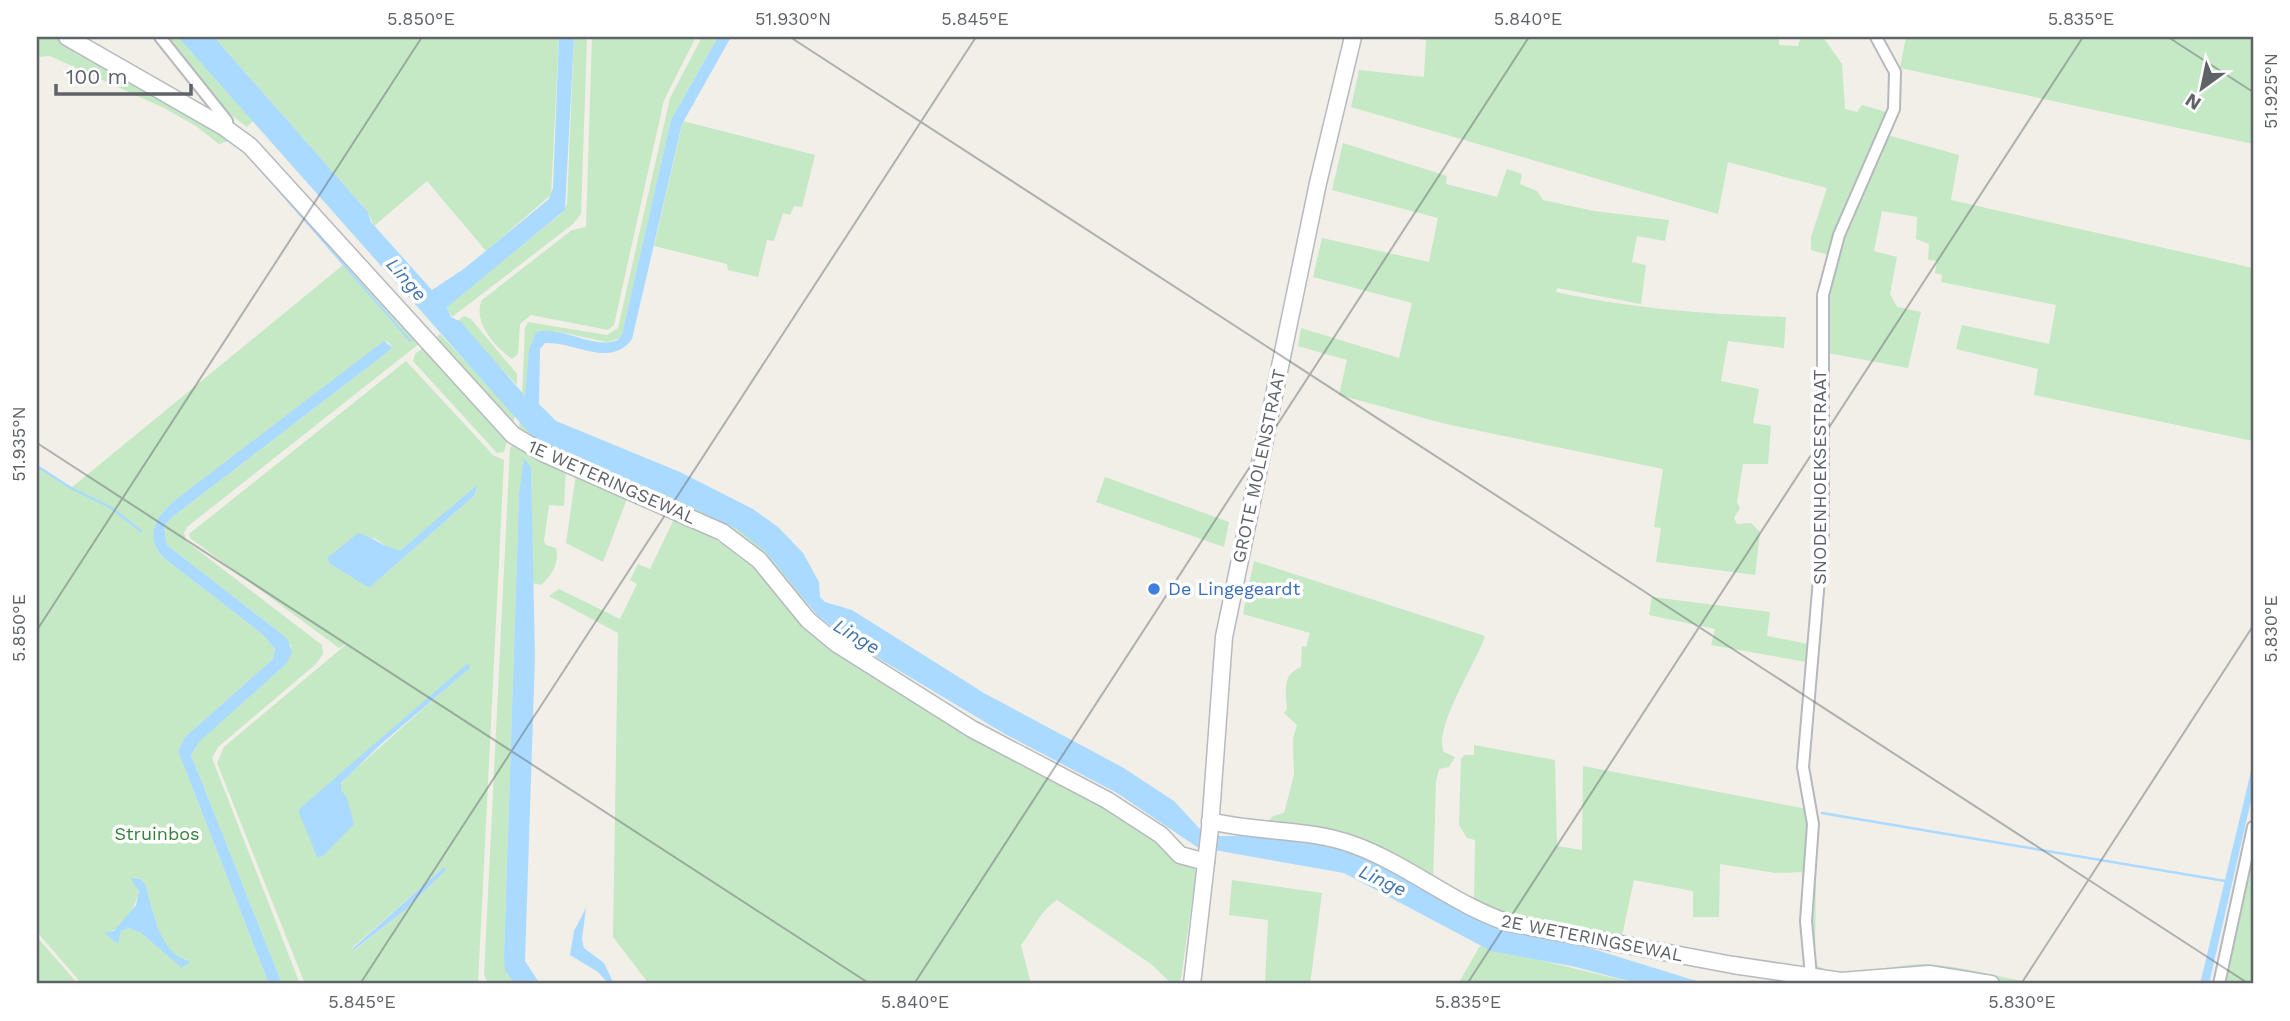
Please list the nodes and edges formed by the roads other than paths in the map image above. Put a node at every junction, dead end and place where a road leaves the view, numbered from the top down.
1 (67, 37) edge
2 (160, 37) edge
3 (1353, 37) edge
4 (1876, 37) edge
5 (224, 127) junction
6 (1210, 824) junction
7 (2253, 827) edge
8 (1207, 857) junction
9 (1811, 976) junction
10 (1192, 984) edge
11 (1991, 984) edge
12 (2219, 984) edge

1 - 5 street, 1E WETERINGSEWAL
2 - 5 street
3 - 6 street, GROTE MOLENSTRAAT
4 - 9 street, SNODENHOEKSESTRAAT
5 - 8 street, 1E WETERINGSEWAL
6 - 8 street, GROTE MOLENSTRAAT
6 - 9 street, 2E WETERINGSEWAL
7 - 12 street
8 - 10 street, GROTE MOLENSTRAAT
9 - 11 street, 2E WETERINGSEWAL

